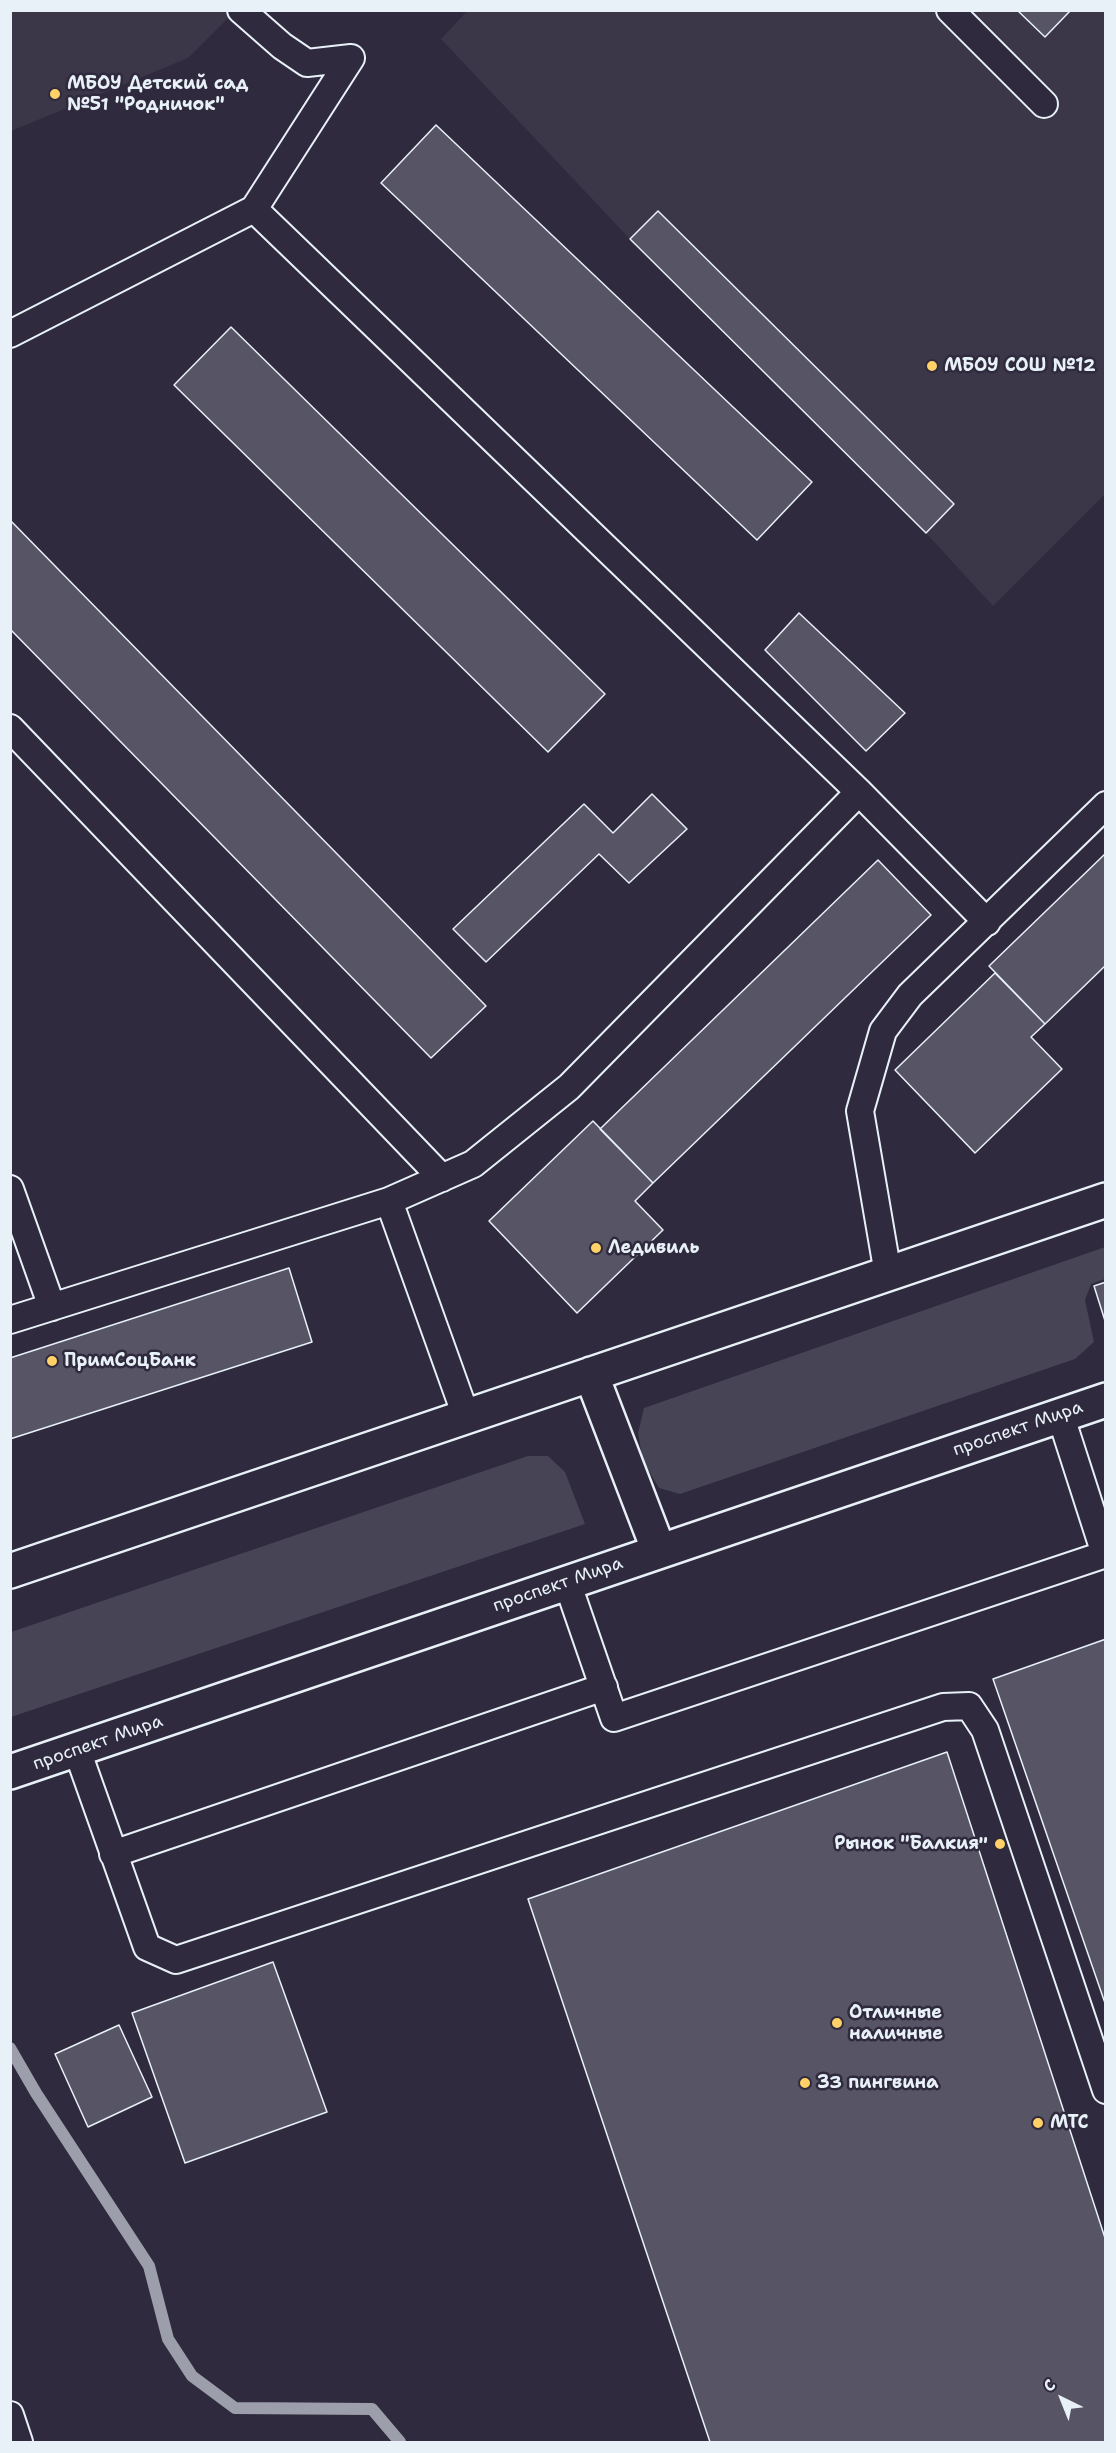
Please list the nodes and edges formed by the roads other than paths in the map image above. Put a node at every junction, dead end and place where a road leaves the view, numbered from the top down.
1 (241, 10) edge
2 (951, 10) edge
3 (1044, 104) dead end
4 (254, 208) junction
5 (10, 334) edge
6 (10, 728) edge
7 (859, 792) junction
8 (1106, 805) edge
9 (987, 922) junction
10 (442, 1178) junction
11 (10, 1190) edge
12 (1106, 1200) edge
13 (389, 1201) junction
14 (888, 1274) junction
15 (52, 1307) junction
16 (10, 1320) edge
17 (591, 1374) junction
18 (1106, 1400) edge
19 (1060, 1414) junction
20 (466, 1416) junction
21 (659, 1551) junction
22 (1105, 1554) edge
23 (10, 1570) edge
24 (567, 1582) junction
25 (604, 1687) junction
26 (77, 1750) junction
27 (10, 1773) edge
28 (113, 1854) junction
29 (1106, 2090) edge
30 (10, 2415) edge
31 (19, 2442) edge

1 - 4 lane
2 - 3 lane
4 - 5 lane
4 - 7 lane
6 - 10 lane
7 - 9 lane
7 - 10 lane
8 - 9 lane
9 - 14 lane
10 - 13 lane
11 - 15 lane
12 - 14 street
13 - 15 lane
13 - 20 lane
14 - 17 street
15 - 16 lane
17 - 20 street
17 - 21 street
18 - 19 street, проспект Мира
19 - 21 street, проспект Мира
19 - 22 lane
20 - 23 street
21 - 24 street, проспект Мира
22 - 25 lane
24 - 25 lane
24 - 26 street, проспект Мира
25 - 28 lane
26 - 27 street, проспект Мира
26 - 28 lane
28 - 29 lane
30 - 31 lane

